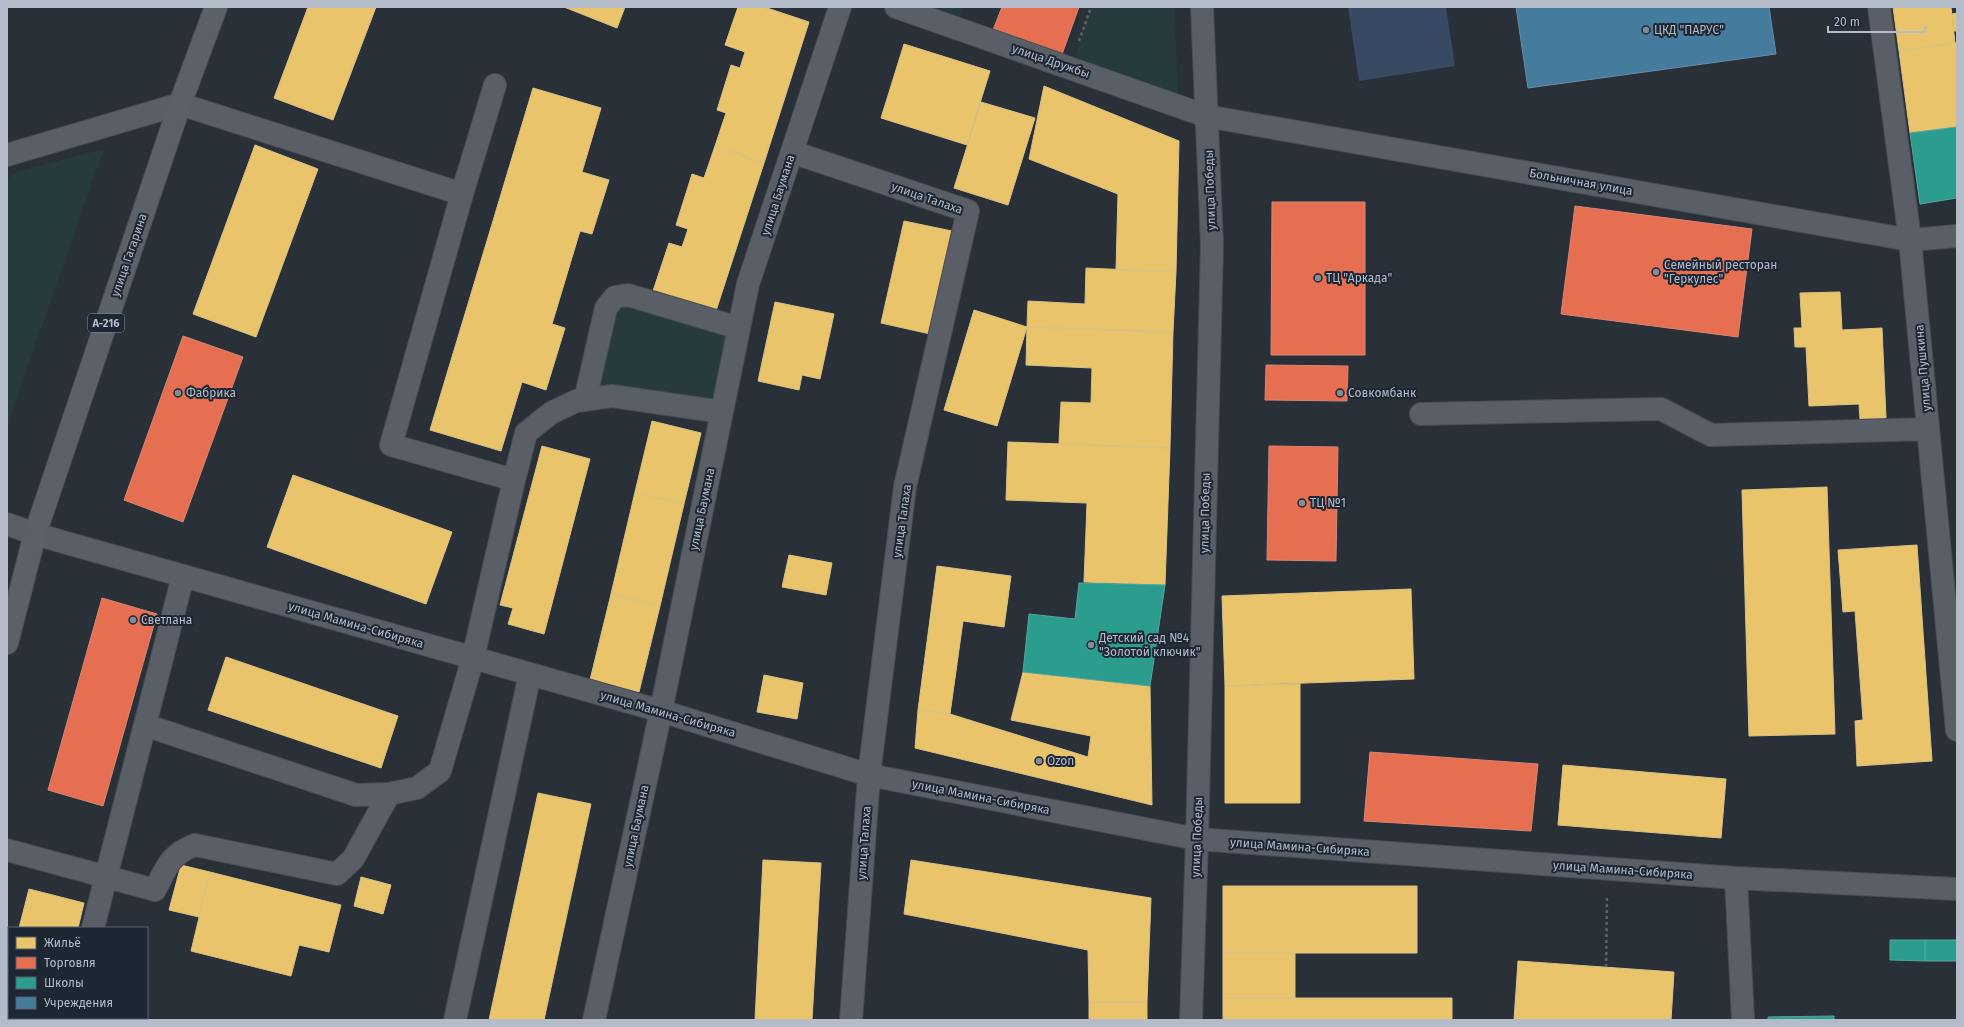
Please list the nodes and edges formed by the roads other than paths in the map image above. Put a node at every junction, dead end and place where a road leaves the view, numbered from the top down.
1 (216, 7) edge
2 (840, 7) edge
3 (896, 7) edge
4 (1202, 7) edge
5 (1879, 7) edge
6 (495, 86) dead end
7 (180, 104) junction
8 (1206, 116) junction
9 (792, 152) junction
10 (7, 155) edge
11 (462, 194) junction
12 (1957, 236) edge
13 (1910, 240) junction
14 (739, 328) junction
15 (585, 400) junction
16 (722, 412) junction
17 (1421, 414) dead end
18 (1928, 429) junction
19 (514, 480) junction
20 (7, 524) edge
21 (34, 534) junction
22 (184, 576) junction
23 (7, 643) edge
24 (473, 658) junction
25 (530, 674) junction
26 (661, 712) junction
27 (145, 725) junction
28 (1957, 730) edge
29 (869, 774) junction
30 (389, 794) junction
31 (1197, 840) junction
32 (7, 850) edge
33 (106, 876) junction
34 (1736, 878) junction
35 (1957, 889) edge
36 (93, 927) edge
37 (455, 1020) edge
38 (594, 1020) edge
39 (851, 1020) edge
40 (1191, 1020) edge
41 (1743, 1020) edge

1 - 7 main road, улица Гагарина / А-216
2 - 9 street, улица Баумана
3 - 8 street, улица Дружбы
4 - 8 street, улица Победы
5 - 13 street, улица Пушкина
6 - 11 street
7 - 10 street
7 - 11 street
7 - 21 main road, улица Гагарина / А-216
8 - 13 street, Больничная улица
8 - 31 street, улица Победы
9 - 14 street, улица Баумана
9 - 29 street, улица Талаха
11 - 19 street
12 - 13 street, Больничная улица
13 - 18 street, улица Пушкина
14 - 15 street
14 - 16 street, улица Баумана
15 - 16 street
15 - 19 street
16 - 26 street, улица Баумана
17 - 18 street
18 - 28 street, улица Пушкина
19 - 24 street
20 - 21 street, улица Мамина-Сибиряка
21 - 22 street, улица Мамина-Сибиряка
21 - 23 main road, улица Гагарина / А-216
22 - 24 street, улица Мамина-Сибиряка
22 - 27 street
24 - 25 street, улица Мамина-Сибиряка
24 - 30 street
25 - 26 street, улица Мамина-Сибиряка
25 - 37 street
26 - 29 street, улица Мамина-Сибиряка
26 - 38 street, улица Баумана
27 - 30 street
27 - 33 street
29 - 31 street, улица Мамина-Сибиряка
29 - 39 street, улица Талаха
30 - 33 street
31 - 34 street, улица Мамина-Сибиряка
31 - 40 street, улица Победы
32 - 33 street
33 - 36 street
34 - 35 street, улица Мамина-Сибиряка
34 - 41 street

